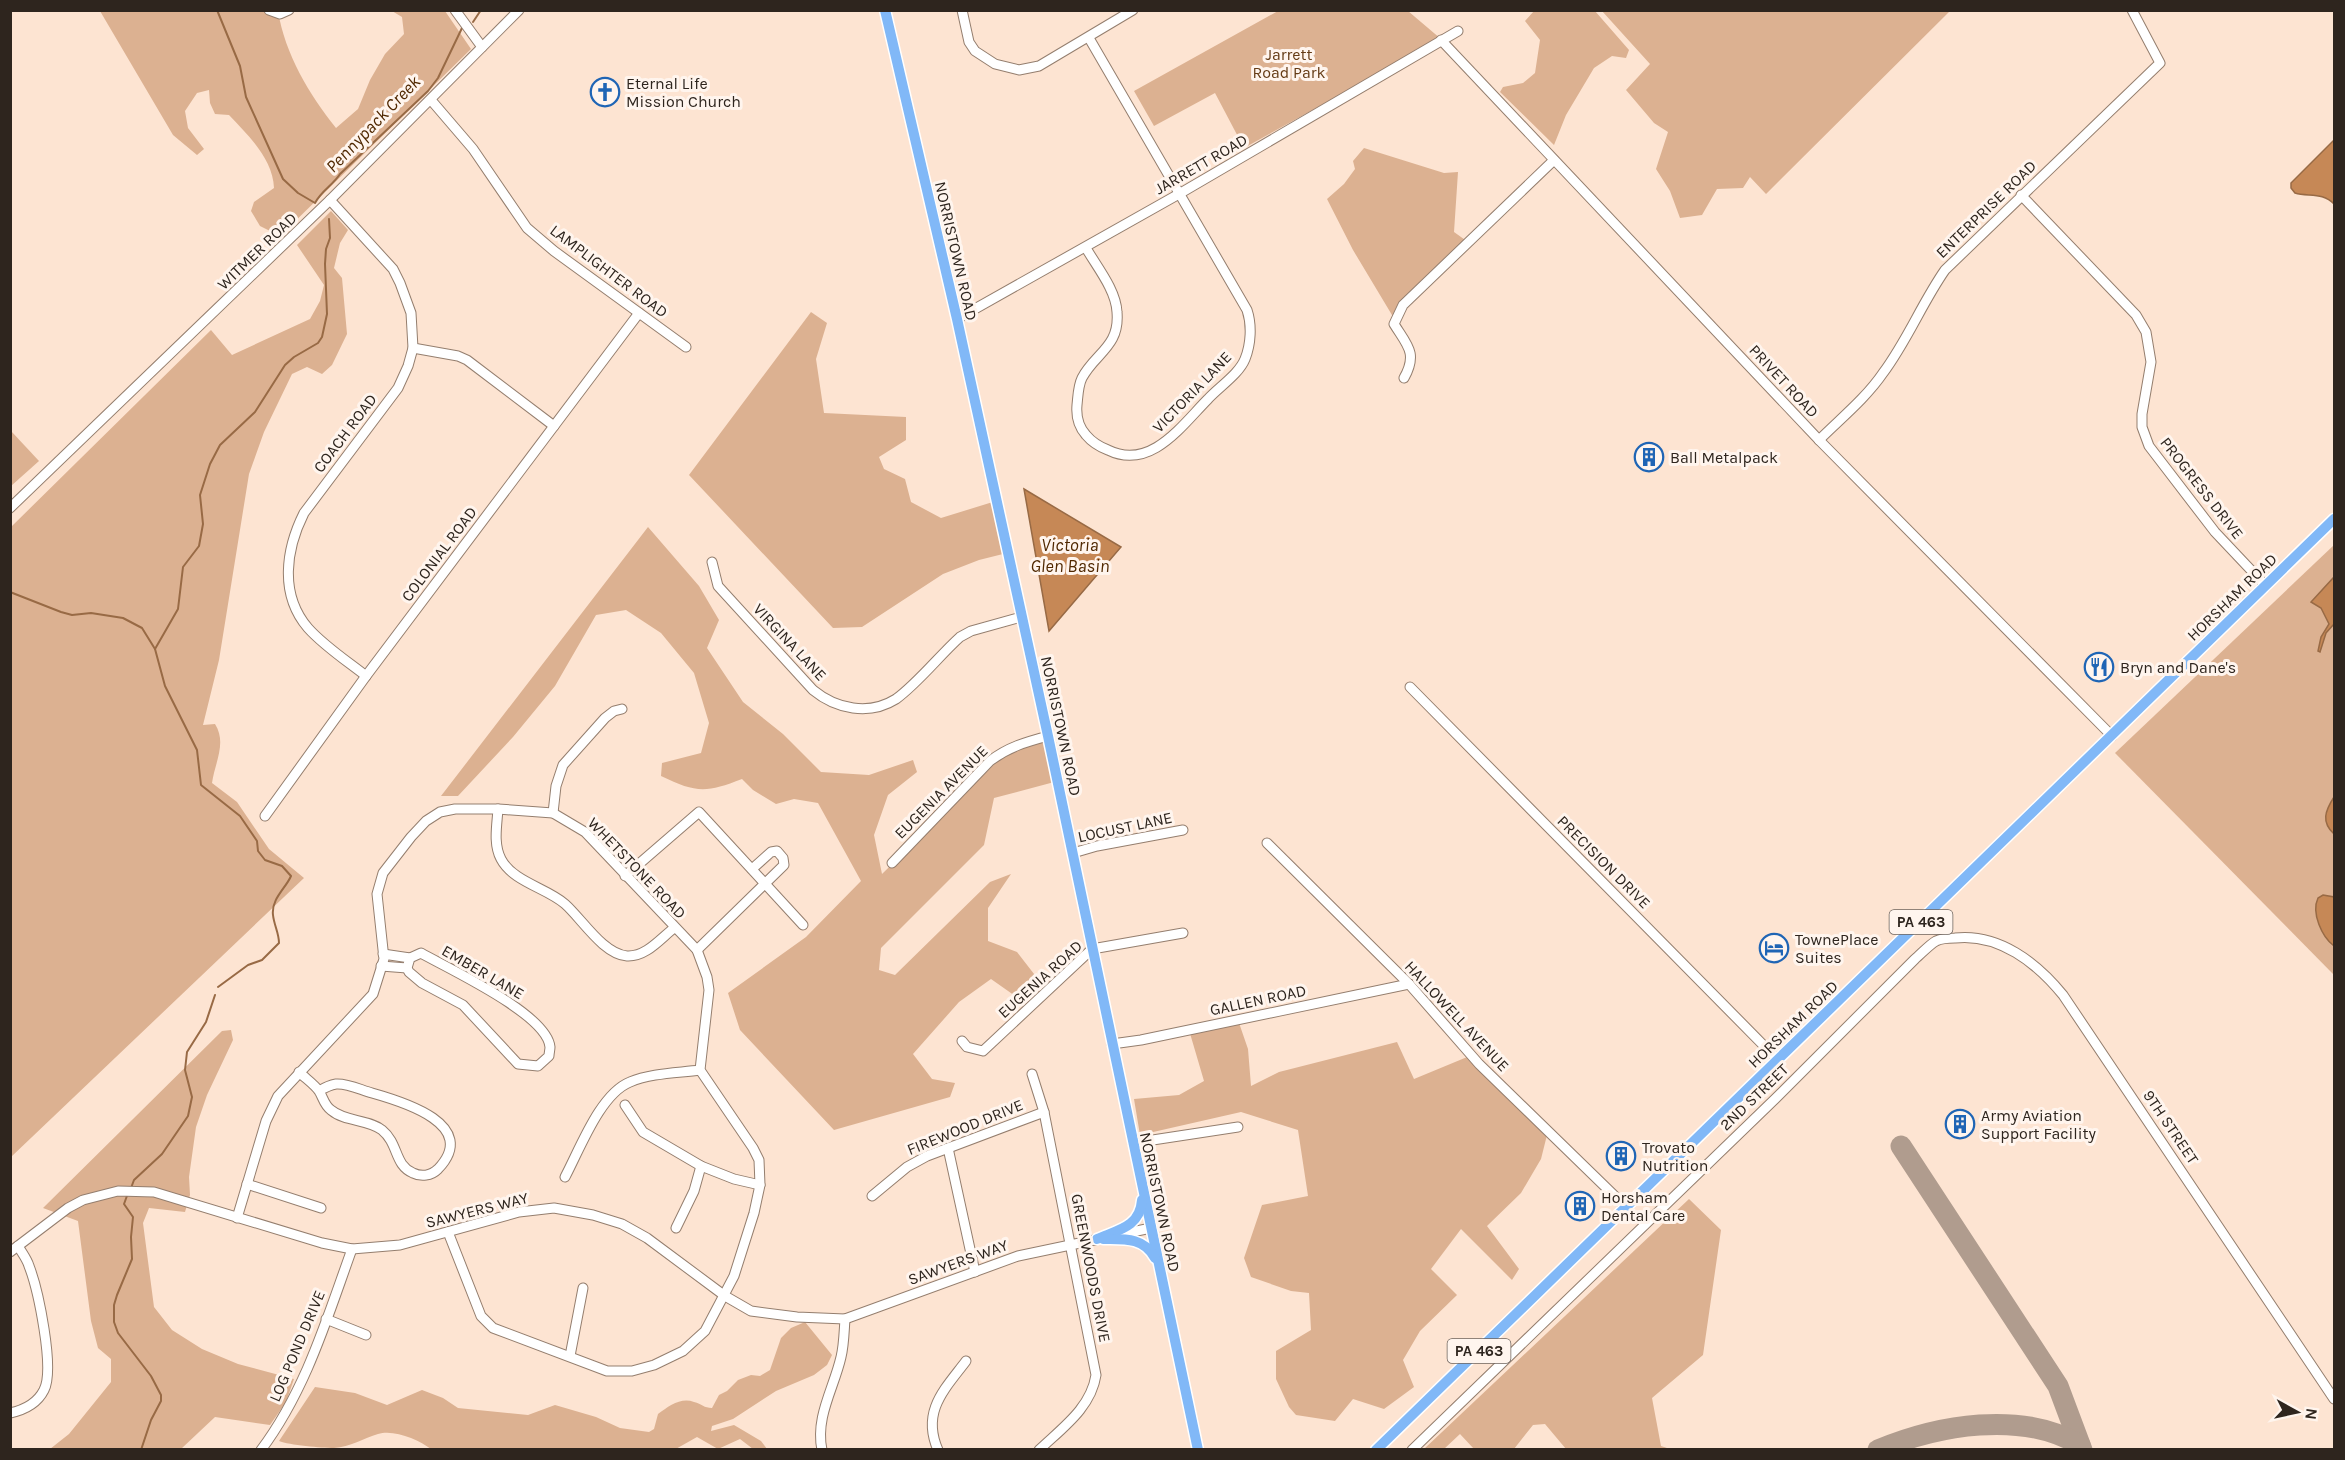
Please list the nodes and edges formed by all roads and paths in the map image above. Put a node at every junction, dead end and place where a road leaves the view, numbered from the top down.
1 (269, 10) edge
2 (289, 10) edge
3 (454, 10) edge
4 (519, 10) edge
5 (885, 10) edge
6 (962, 10) edge
7 (1133, 10) edge
8 (2132, 10) edge
9 (1458, 31) dead end
10 (1089, 38) junction
11 (1441, 40) junction
12 (482, 47) junction
13 (431, 100) junction
14 (1554, 160) junction
15 (1179, 194) junction
16 (2021, 195) junction
17 (330, 201) junction
18 (1086, 248) junction
19 (639, 313) junction
20 (957, 319) junction
21 (686, 347) dead end
22 (413, 348) junction
23 (1404, 378) dead end
24 (554, 426) junction
25 (1819, 440) junction
26 (10, 508) edge
27 (2334, 519) edge
28 (712, 562) dead end
29 (2266, 585) junction
30 (1021, 616) junction
31 (366, 676) junction
32 (1410, 687) dead end
33 (622, 709) dead end
34 (1048, 736) junction
35 (2112, 736) junction
36 (498, 809) junction
37 (553, 813) junction
38 (265, 816) dead end
39 (1183, 830) dead end
40 (1267, 843) dead end
41 (1073, 853) junction
42 (892, 863) dead end
43 (752, 869) junction
44 (625, 876) junction
45 (765, 884) junction
46 (803, 925) dead end
47 (674, 928) junction
48 (1183, 933) dead end
49 (1936, 941) joint
50 (1092, 949) junction
51 (696, 950) junction
52 (383, 954) junction
53 (408, 963) junction
54 (381, 966) junction
55 (1409, 984) junction
56 (962, 1041) dead end
57 (1112, 1044) junction
58 (1777, 1059) junction
59 (699, 1070) junction
60 (299, 1072) junction
61 (1032, 1074) dead end
62 (319, 1091) junction
63 (625, 1106) dead end
64 (1044, 1112) junction
65 (1238, 1127) dead end
66 (1133, 1143) junction
67 (948, 1148) junction
68 (701, 1166) junction
69 (565, 1177) dead end
70 (247, 1184) junction
71 (760, 1185) junction
72 (1142, 1189) junction
73 (872, 1196) dead end
74 (1626, 1207) junction
75 (321, 1208) dead end
76 (237, 1218) junction
77 (676, 1228) dead end
78 (1150, 1228) junction
79 (448, 1232) junction
80 (1096, 1239) junction
81 (1072, 1245) junction
82 (14, 1249) edge
83 (352, 1249) junction
84 (1158, 1264) junction
85 (975, 1272) junction
86 (584, 1288) dead end
87 (725, 1296) junction
88 (326, 1319) junction
89 (845, 1319) junction
90 (366, 1335) dead end
91 (570, 1356) junction
92 (966, 1361) dead end
93 (2334, 1399) edge
94 (10, 1413) edge
95 (261, 1449) edge
96 (822, 1449) edge
97 (938, 1449) edge
98 (1039, 1449) edge
99 (1198, 1449) edge
100 (1376, 1449) edge
101 (1412, 1449) edge

1 - 2 street
3 - 12 street
4 - 12 street, WITMER ROAD
5 - 20 main road, NORRISTOWN ROAD
6 - 10 street
7 - 10 street
8 - 16 street, ENTERPRISE ROAD
9 - 11 street, JARRETT ROAD
10 - 15 street, VICTORIA LANE
11 - 14 street, PRIVET ROAD
11 - 15 street, JARRETT ROAD
12 - 13 street, WITMER ROAD
13 - 17 street, WITMER ROAD
13 - 19 street, LAMPLIGHTER ROAD
14 - 23 street
14 - 25 street, PRIVET ROAD
15 - 18 street, JARRETT ROAD
15 - 18 street, VICTORIA LANE
16 - 25 street, ENTERPRISE ROAD
16 - 29 street, PROGRESS DRIVE
17 - 22 street, COACH ROAD
17 - 26 street, WITMER ROAD
18 - 20 street, JARRETT ROAD
19 - 21 street, LAMPLIGHTER ROAD
19 - 24 street, COLONIAL ROAD
20 - 30 main road, NORRISTOWN ROAD
22 - 24 street
22 - 31 street, COACH ROAD
24 - 31 street, COLONIAL ROAD
25 - 35 street, PRIVET ROAD
27 - 29 main road, HORSHAM ROAD / PA 463
28 - 30 street, VIRGINA LANE
29 - 35 main road, HORSHAM ROAD / PA 463
30 - 34 main road, NORRISTOWN ROAD
31 - 38 street, COLONIAL ROAD
32 - 58 street, PRECISION DRIVE
33 - 37 street
34 - 41 main road, NORRISTOWN ROAD
34 - 42 street, EUGENIA AVENUE
35 - 58 main road, HORSHAM ROAD / PA 463
36 - 37 street, WHETSTONE ROAD
36 - 47 street
36 - 52 street, WHETSTONE ROAD
37 - 44 street, WHETSTONE ROAD
39 - 41 street, LOCUST LANE
40 - 55 street, HALLOWELL AVENUE
41 - 50 main road, NORRISTOWN ROAD
43 - 44 street
43 - 45 street
43 - 45 street
44 - 47 street, WHETSTONE ROAD
45 - 46 street
45 - 51 street
47 - 51 street, WHETSTONE ROAD
48 - 50 street, EUGENIA ROAD
49 - 93 street, 9TH STREET
49 - 101 street, 2ND STREET
50 - 56 street, EUGENIA ROAD
50 - 57 main road, NORRISTOWN ROAD
51 - 59 street, WHETSTONE ROAD
52 - 53 street, EMBER LANE
52 - 54 street, WHETSTONE ROAD
53 - 53 street, EMBER LANE
53 - 54 street, EMBER LANE
54 - 60 street, WHETSTONE ROAD
55 - 57 street, GALLEN ROAD
55 - 74 street, HALLOWELL AVENUE
57 - 66 main road, NORRISTOWN ROAD
58 - 74 main road, HORSHAM ROAD / PA 463
59 - 69 street
59 - 71 street
60 - 62 street
60 - 70 street, WHETSTONE ROAD
61 - 64 street, GREENWOODS DRIVE
62 - 62 street
63 - 68 street
64 - 67 street, FIREWOOD DRIVE
64 - 81 street, GREENWOODS DRIVE
65 - 66 street
66 - 72 main road, NORRISTOWN ROAD
67 - 73 street, FIREWOOD DRIVE
67 - 85 street
68 - 71 street
68 - 77 street
70 - 75 street
70 - 76 street, WHETSTONE ROAD
71 - 87 street
72 - 78 main road, NORRISTOWN ROAD
72 - 80 main road
74 - 100 main road, HORSHAM ROAD / PA 463
76 - 82 street, SAWYERS WAY
76 - 83 street, SAWYERS WAY
78 - 80 street, SAWYERS WAY
78 - 84 main road, NORRISTOWN ROAD
79 - 83 street, SAWYERS WAY
79 - 87 street, SAWYERS WAY
79 - 91 street
80 - 81 street, SAWYERS WAY
80 - 84 main road
81 - 85 street, SAWYERS WAY
81 - 98 street, GREENWOODS DRIVE
82 - 94 street
83 - 88 street, LOG POND DRIVE
84 - 99 main road, NORRISTOWN ROAD
85 - 89 street, SAWYERS WAY
86 - 91 street
87 - 89 street, SAWYERS WAY
87 - 91 street
88 - 90 street
88 - 95 street, LOG POND DRIVE
89 - 96 street
92 - 97 street

